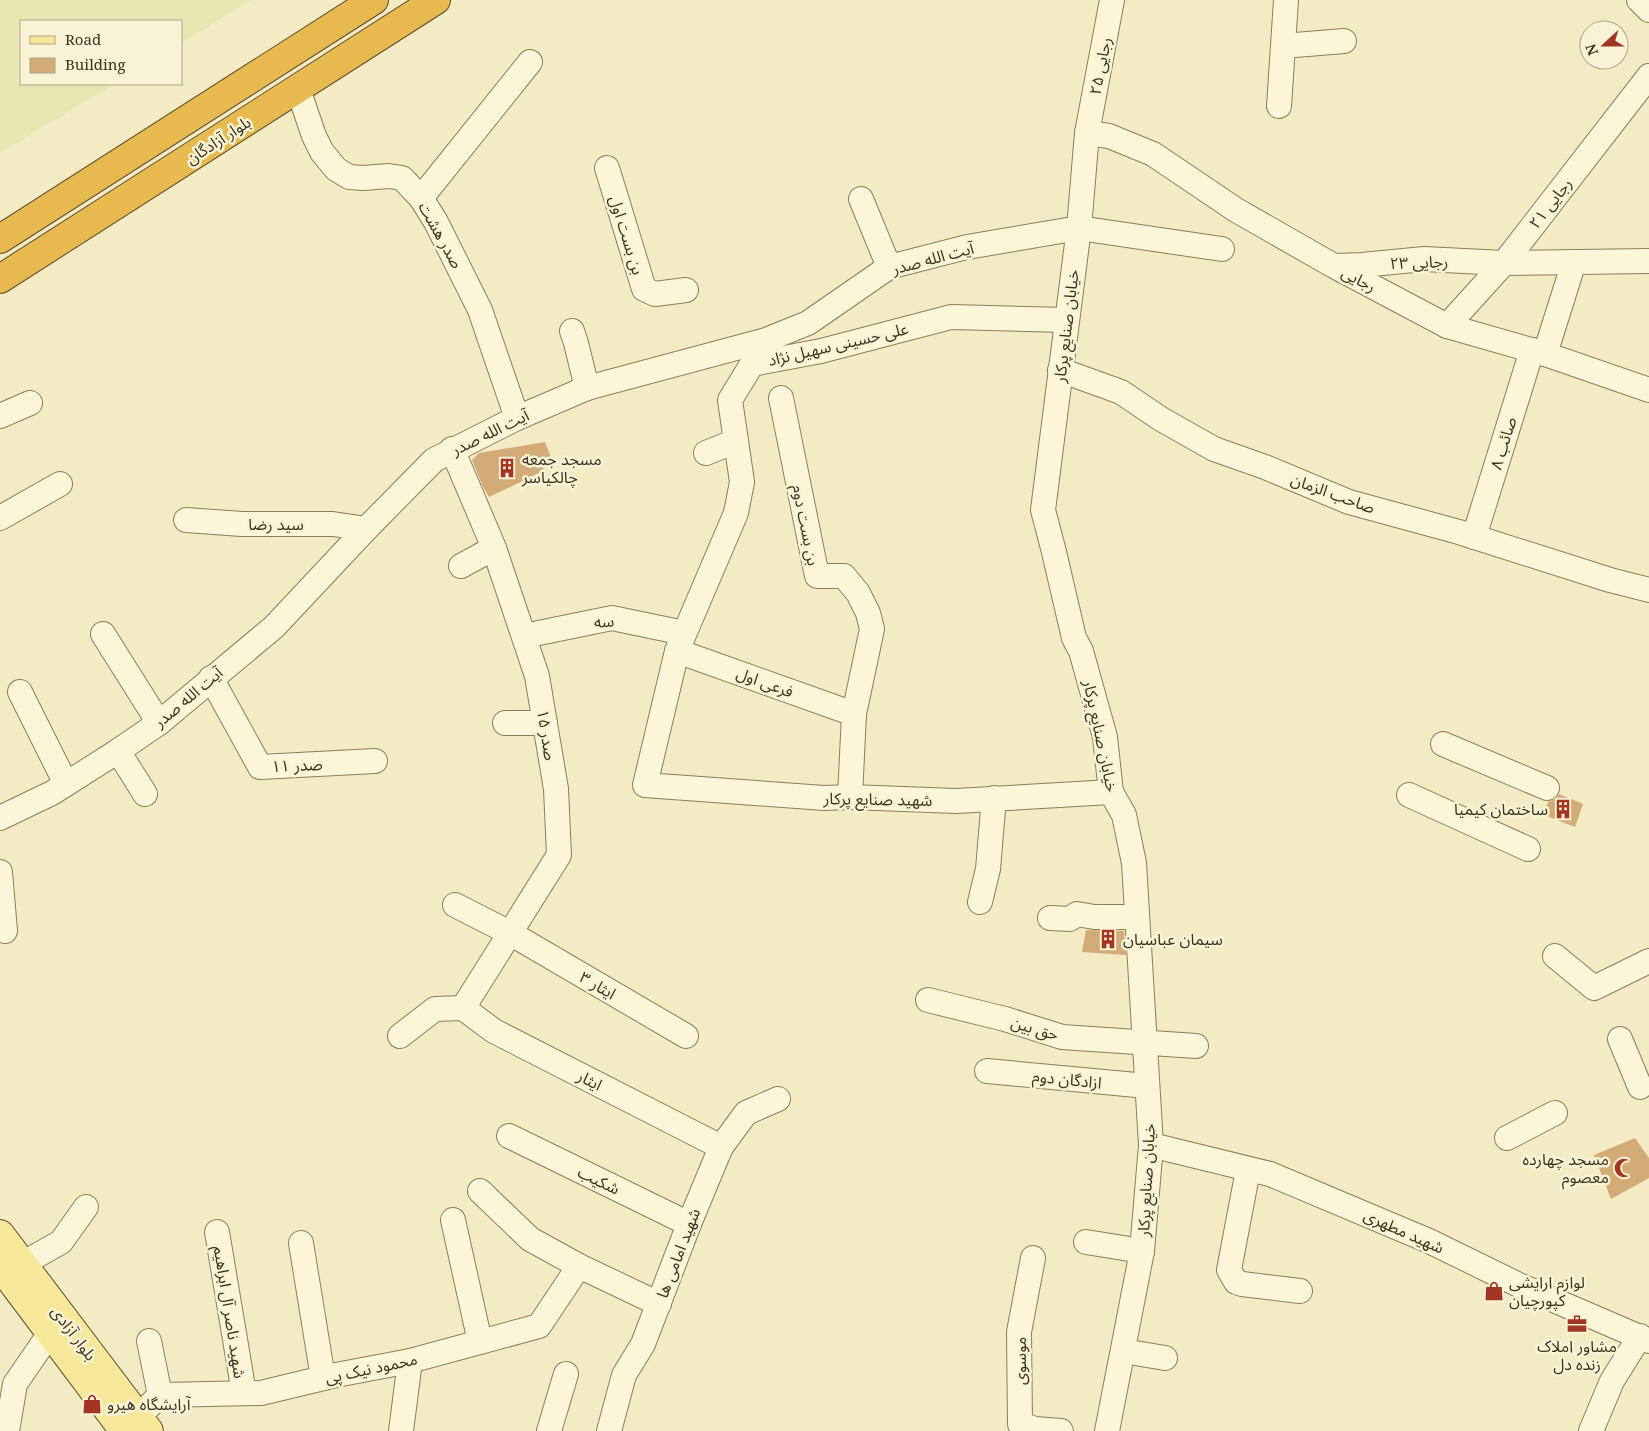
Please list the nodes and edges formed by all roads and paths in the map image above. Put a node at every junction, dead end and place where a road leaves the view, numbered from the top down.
1 (374, 0) edge
2 (436, 0) edge
3 (1112, 0) edge
4 (1286, 0) edge
5 (1639, 0) edge
6 (1649, 10) edge
7 (1344, 41) dead end
8 (1283, 46) junction
9 (284, 58) junction
10 (530, 62) dead end
11 (1649, 76) edge
12 (298, 89) junction
13 (1280, 106) dead end
14 (1087, 133) junction
15 (607, 168) dead end
16 (421, 198) junction
17 (861, 199) dead end
18 (1079, 228) junction
19 (0, 239) edge
20 (1222, 249) dead end
21 (1649, 260) edge
22 (1574, 262) junction
23 (1504, 263) junction
24 (1334, 266) junction
25 (889, 267) junction
26 (0, 279) edge
27 (686, 290) dead end
28 (1066, 320) junction
29 (1447, 326) junction
30 (572, 331) dead end
31 (1539, 352) junction
32 (1060, 370) junction
33 (587, 388) junction
34 (1649, 390) edge
35 (781, 398) dead end
36 (30, 403) dead end
37 (0, 416) edge
38 (517, 418) junction
39 (736, 441) junction
40 (452, 450) junction
41 (706, 453) dead end
42 (60, 484) dead end
43 (0, 518) edge
44 (186, 520) dead end
45 (366, 529) junction
46 (1474, 536) junction
47 (494, 548) junction
48 (461, 566) dead end
49 (1649, 590) edge
50 (103, 634) dead end
51 (524, 636) junction
52 (680, 642) junction
53 (211, 678) junction
54 (20, 692) dead end
55 (854, 714) junction
56 (158, 723) junction
57 (545, 723) junction
58 (505, 724) dead end
59 (1443, 744) dead end
60 (118, 752) junction
61 (375, 761) dead end
62 (66, 784) junction
63 (645, 785) joint
64 (1547, 788) dead end
65 (1111, 792) junction
66 (146, 794) dead end
67 (1409, 795) dead end
68 (850, 797) junction
69 (994, 798) junction
70 (0, 818) edge
71 (1528, 848) dead end
72 (0, 872) edge
73 (980, 902) dead end
74 (455, 905) dead end
75 (1137, 917) junction
76 (1050, 918) dead end
77 (5, 931) dead end
78 (510, 933) junction
79 (1555, 956) dead end
80 (1649, 961) edge
81 (928, 1000) dead end
82 (463, 1008) junction
83 (400, 1036) dead end
84 (686, 1036) dead end
85 (1620, 1039) dead end
86 (1145, 1044) junction
87 (1196, 1046) dead end
88 (987, 1071) dead end
89 (1147, 1086) junction
90 (1640, 1087) dead end
91 (778, 1099) dead end
92 (1555, 1113) dead end
93 (510, 1136) dead end
94 (1507, 1138) dead end
95 (1151, 1145) junction
96 (721, 1147) junction
97 (1248, 1170) junction
98 (480, 1191) dead end
99 (86, 1207) dead end
100 (453, 1220) dead end
101 (689, 1224) junction
102 (217, 1232) dead end
103 (0, 1234) edge
104 (1086, 1242) dead end
105 (301, 1243) dead end
106 (1142, 1251) junction
107 (1033, 1258) dead end
108 (11, 1265) edge
109 (579, 1266) junction
110 (1300, 1291) dead end
111 (659, 1304) junction
112 (50, 1333) junction
113 (1644, 1338) edge
114 (149, 1340) dead end
115 (480, 1342) junction
116 (1123, 1351) junction
117 (1165, 1358) dead end
118 (410, 1361) junction
119 (566, 1374) dead end
120 (323, 1378) junction
121 (8, 1383) edge
122 (244, 1393) junction
123 (160, 1395) junction
124 (137, 1426) edge
125 (1034, 1430) edge
126 (6, 1431) edge
127 (401, 1431) edge
128 (549, 1431) edge
129 (609, 1431) edge
130 (1061, 1431) edge
131 (1107, 1431) edge
132 (1591, 1431) edge

1 - 9 highway, بلوار آزادگان
2 - 12 highway, بلوار آزادگان
3 - 14 street, رجایی ۲۵
4 - 8 street
5 - 6 street
7 - 8 street
8 - 13 street
9 - 12 highway
9 - 19 highway, بلوار آزادگان
10 - 16 street
11 - 23 street, رجایی ۲۱
12 - 16 street, صدر هشت
12 - 26 highway, بلوار آزادگان
14 - 18 street, خیابان صنایع پرکار
14 - 24 street, رجایی
15 - 27 street, بن بست اول
16 - 38 street, صدر هشت
17 - 25 street
18 - 20 street, آیت الله صدر
18 - 25 street, آیت الله صدر
18 - 28 street, خیابان صنایع پرکار
21 - 22 street, رجایی ۲۳
22 - 23 street, رجایی ۲۳
22 - 31 street, صائب ۸
23 - 24 street, رجایی ۲۳
23 - 29 street, رجایی ۲۱
24 - 29 street, رجایی
25 - 33 street, آیت الله صدر
28 - 32 street, خیابان صنایع پرکار
28 - 39 street, علی حسینی سهیل نژاد
29 - 31 street, رجایی
30 - 33 street
31 - 34 street, رجایی
31 - 46 street, صائب ۸
32 - 46 street, صاحب الزمان
32 - 65 street, خیابان صنایع پرکار
33 - 38 street, آیت الله صدر
35 - 55 street, بن بست دوم
36 - 37 street
38 - 40 street, آیت الله صدر
39 - 41 street
39 - 52 street, علی حسینی سهیل نژاد
40 - 45 street, آیت الله صدر
40 - 47 street, صدر ۱۵
42 - 43 street
44 - 45 street, سید رضا
45 - 53 street, آیت الله صدر
46 - 49 street, صاحب الزمان
47 - 48 street
47 - 51 street, صدر ۱۵
50 - 56 street
51 - 52 street, سه
51 - 57 street, صدر ۱۵
52 - 55 street, فرعی اول
52 - 63 street, علی حسینی سهیل نژاد
53 - 56 street, آیت الله صدر
53 - 61 street, صدر ۱۱
54 - 62 street
55 - 68 street, بن بست دوم
56 - 60 street, آیت الله صدر
57 - 58 street
57 - 78 street, صدر ۱۵
59 - 64 street
60 - 62 street, آیت الله صدر
60 - 66 street
62 - 70 street, آیت الله صدر
63 - 68 street, شهید صنایع پرکار
65 - 69 street, شهید صنایع پرکار
65 - 75 street, خیابان صنایع پرکار
67 - 71 street
68 - 69 street, شهید صنایع پرکار
69 - 73 street
72 - 77 street
74 - 78 street, ایثار ۳
75 - 76 street
75 - 86 street, خیابان صنایع پرکار
78 - 82 street, صدر ۱۵
78 - 84 street, ایثار ۳
79 - 80 street
81 - 86 street, حق بین
82 - 83 street
82 - 96 street, ایثار
85 - 90 street
86 - 87 street, حق بین
86 - 89 street, خیابان صنایع پرکار
88 - 89 street, ازادگان دوم
89 - 95 street, خیابان صنایع پرکار
91 - 96 street, شهید امامی ها
92 - 94 street
93 - 101 street, شکیب
95 - 97 street, شهید مطهری
95 - 106 street, خیابان صنایع پرکار
96 - 101 street, شهید امامی ها
97 - 110 street
97 - 113 street, شهید مطهری
98 - 109 street
99 - 108 street
100 - 115 street
101 - 111 street, شهید امامی ها
102 - 122 street, شهید ناصر آل ابراهیم
103 - 108 main road, بلوار آزادی
104 - 106 street
105 - 120 street
106 - 116 street, خیابان صنایع پرکار
107 - 125 street, موسوی
108 - 112 main road, بلوار آزادی
108 - 124 main road, بلوار آزادی
109 - 111 street
109 - 115 street, محمود نیک پی
111 - 129 street, شهید امامی ها
112 - 121 street
112 - 124 main road, بلوار آزادی
113 - 132 street
114 - 123 street
115 - 118 street, محمود نیک پی
116 - 117 street
116 - 131 street, خیابان صنایع پرکار
118 - 120 street, محمود نیک پی
118 - 127 street
119 - 128 street
120 - 122 street, محمود نیک پی
121 - 126 street
122 - 123 street, محمود نیک پی
123 - 124 street
125 - 130 street, موسوی

